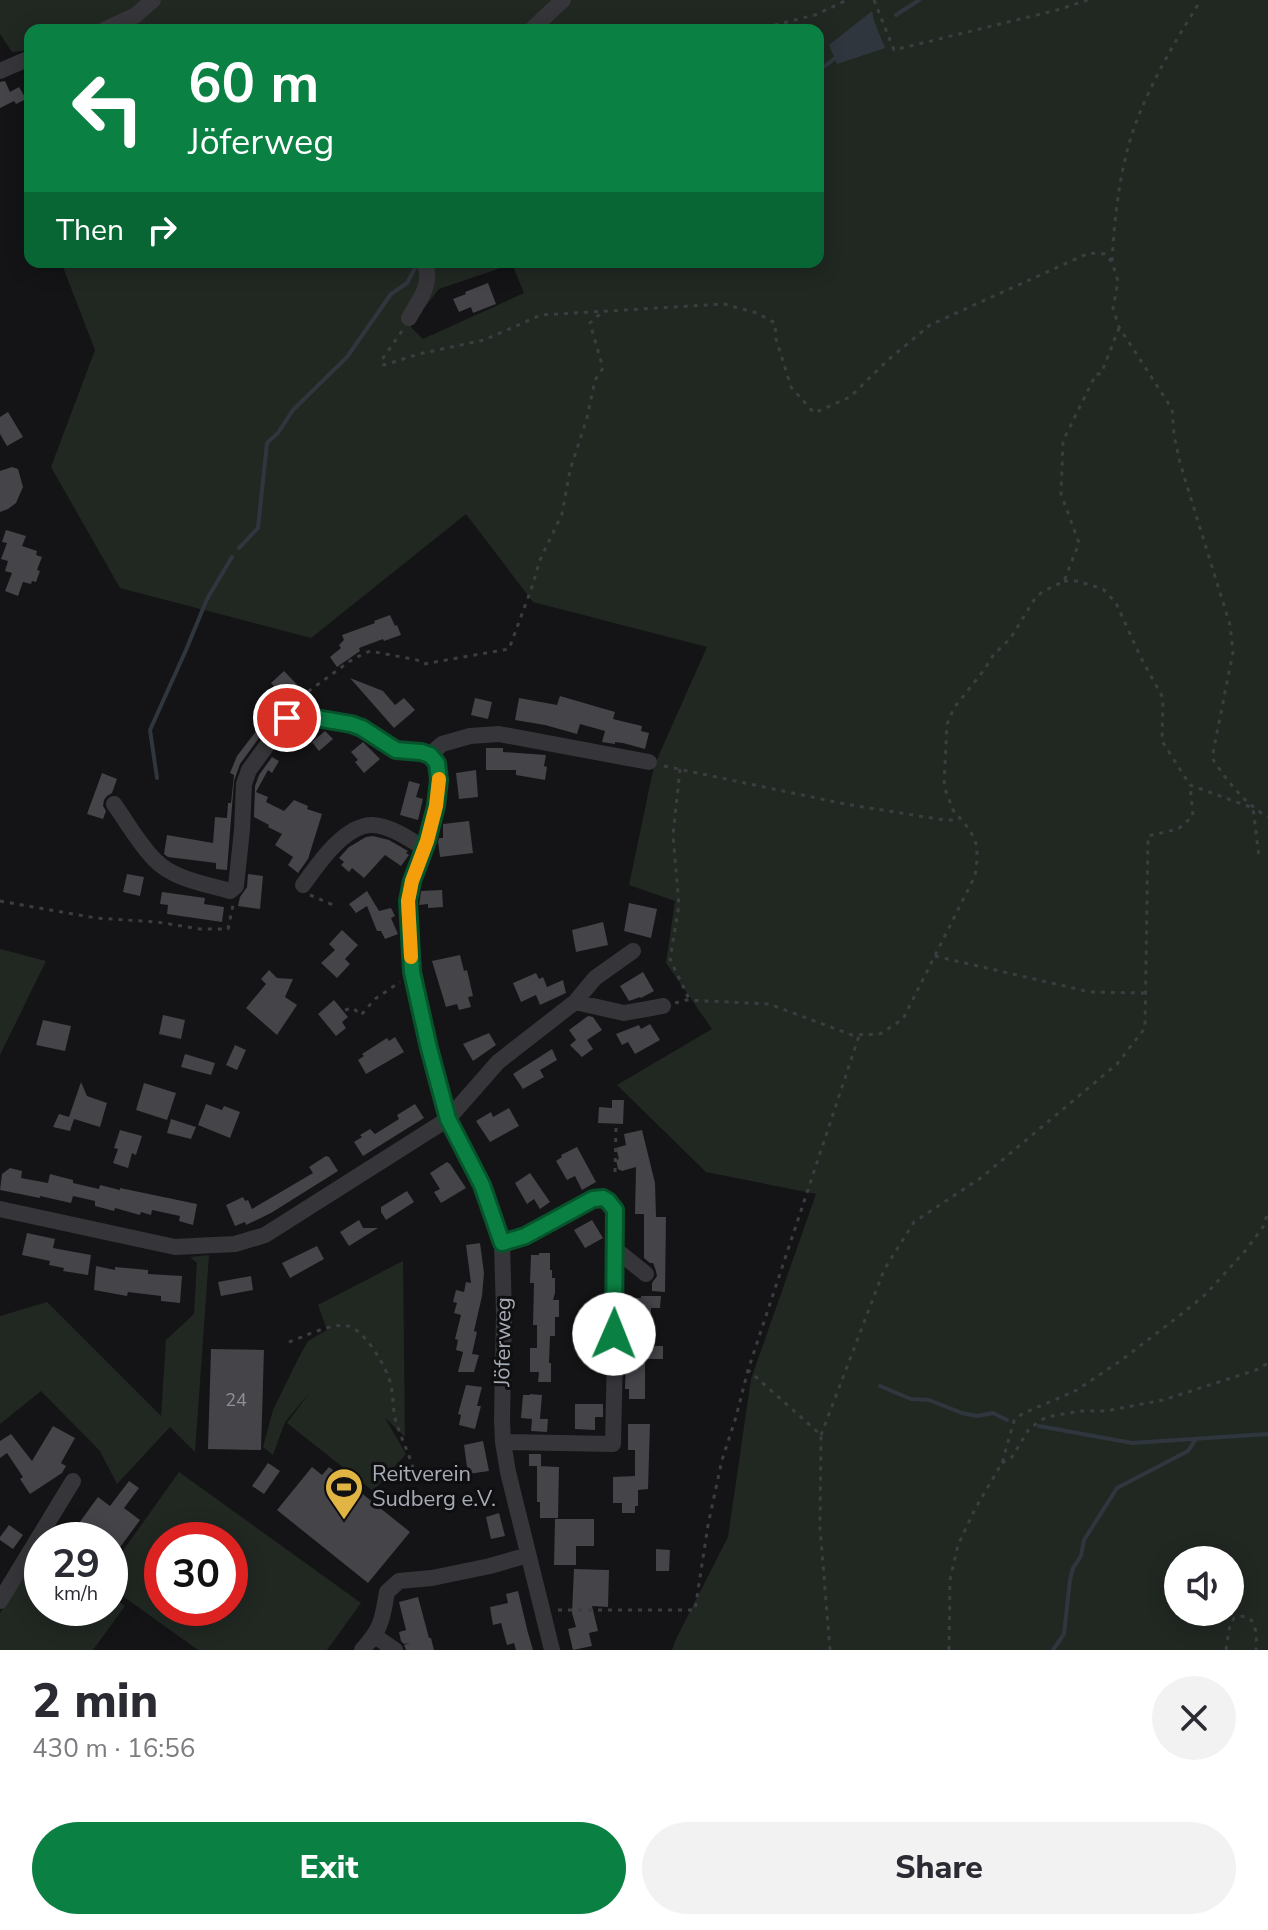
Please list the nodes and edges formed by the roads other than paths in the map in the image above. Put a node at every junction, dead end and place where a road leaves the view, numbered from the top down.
1 (153, 0) edge
2 (563, 0) edge
3 (117, 24) edge
4 (537, 24) edge
5 (24, 61) edge
6 (0, 71) edge
7 (426, 268) edge
8 (409, 318) road end
9 (430, 755) junction
10 (649, 762) road end
11 (114, 804) dead end
12 (424, 848) junction
13 (303, 885) road end
14 (633, 951) dead end
15 (575, 1002) junction
16 (663, 1006) road end
17 (448, 1119) junction
18 (0, 1209) edge
19 (502, 1243) junction
20 (615, 1249) junction
21 (646, 1274) dead end
22 (614, 1334) dead end
23 (615, 1353) dead end
24 (503, 1442) junction
25 (73, 1481) dead end
26 (528, 1555) junction
27 (0, 1601) edge
28 (375, 1636) junction
29 (362, 1650) edge
30 (395, 1650) edge
31 (552, 1650) edge

1 - 3 street
2 - 4 street
5 - 6 street
7 - 8 street
9 - 10 street
9 - 11 street
9 - 12 street, Jöferweg
12 - 13 street
12 - 17 street, Jöferweg
14 - 15 street
15 - 16 street
15 - 17 street
17 - 18 street
17 - 19 street, Jöferweg
19 - 20 street
19 - 24 street, Jöferweg
20 - 21 street
20 - 22 street
23 - 24 street
24 - 26 street, Jöferweg
25 - 27 street
26 - 28 street
26 - 31 street, Jöferweg
28 - 29 street
28 - 30 street

